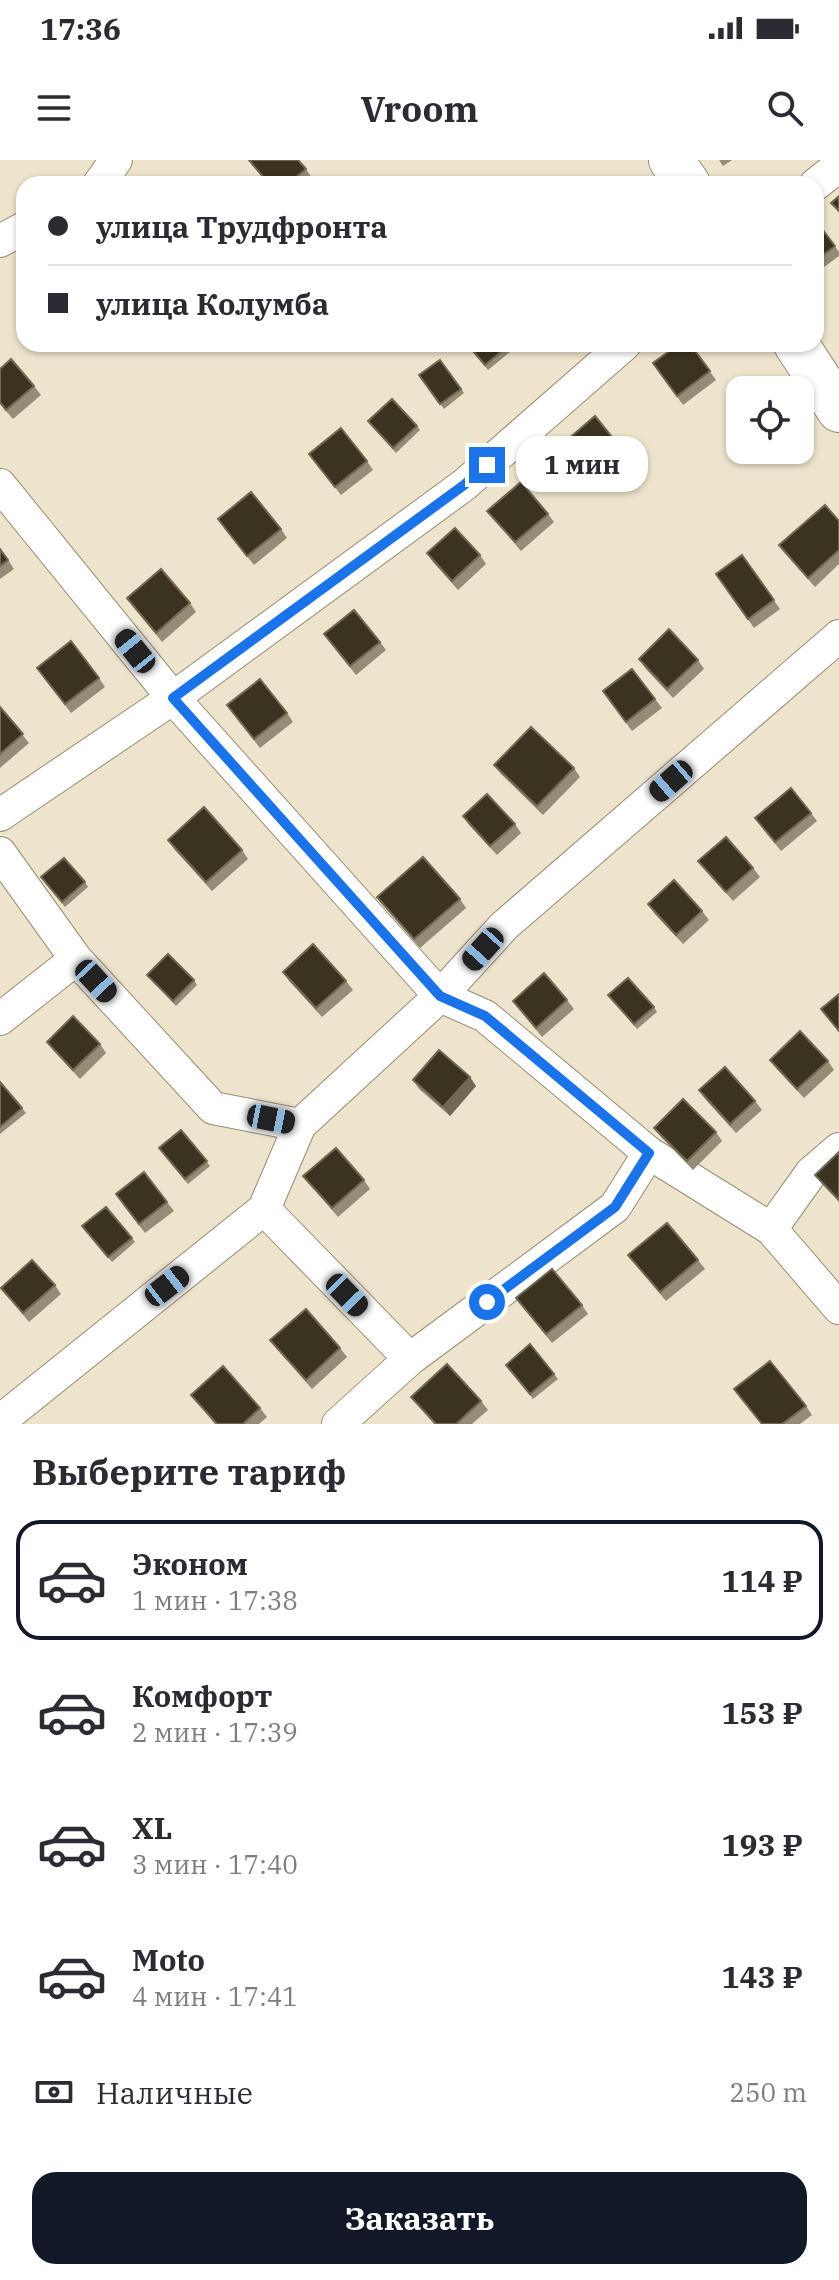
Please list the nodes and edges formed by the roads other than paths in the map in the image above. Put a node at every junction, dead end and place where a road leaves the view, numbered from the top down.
1 (616, 352) edge
2 (801, 352) edge
3 (839, 410) edge
4 (0, 485) edge
5 (839, 636) edge
6 (173, 698) junction
7 (0, 815) edge
8 (0, 853) edge
9 (76, 959) junction
10 (440, 996) junction
11 (0, 1019) edge
12 (300, 1125) junction
13 (839, 1149) edge
14 (649, 1153) junction
15 (264, 1209) junction
16 (771, 1229) junction
17 (839, 1308) edge
18 (410, 1359) junction
19 (0, 1421) edge
20 (338, 1424) edge

1 - 6 street
2 - 3 main road
4 - 6 street
5 - 10 street
6 - 7 street
6 - 10 street
8 - 9 street
9 - 11 street
9 - 12 street
10 - 12 street
10 - 14 street
12 - 15 street
13 - 16 street
14 - 16 street
14 - 18 street
15 - 18 street
15 - 19 street
16 - 17 street
18 - 20 street

